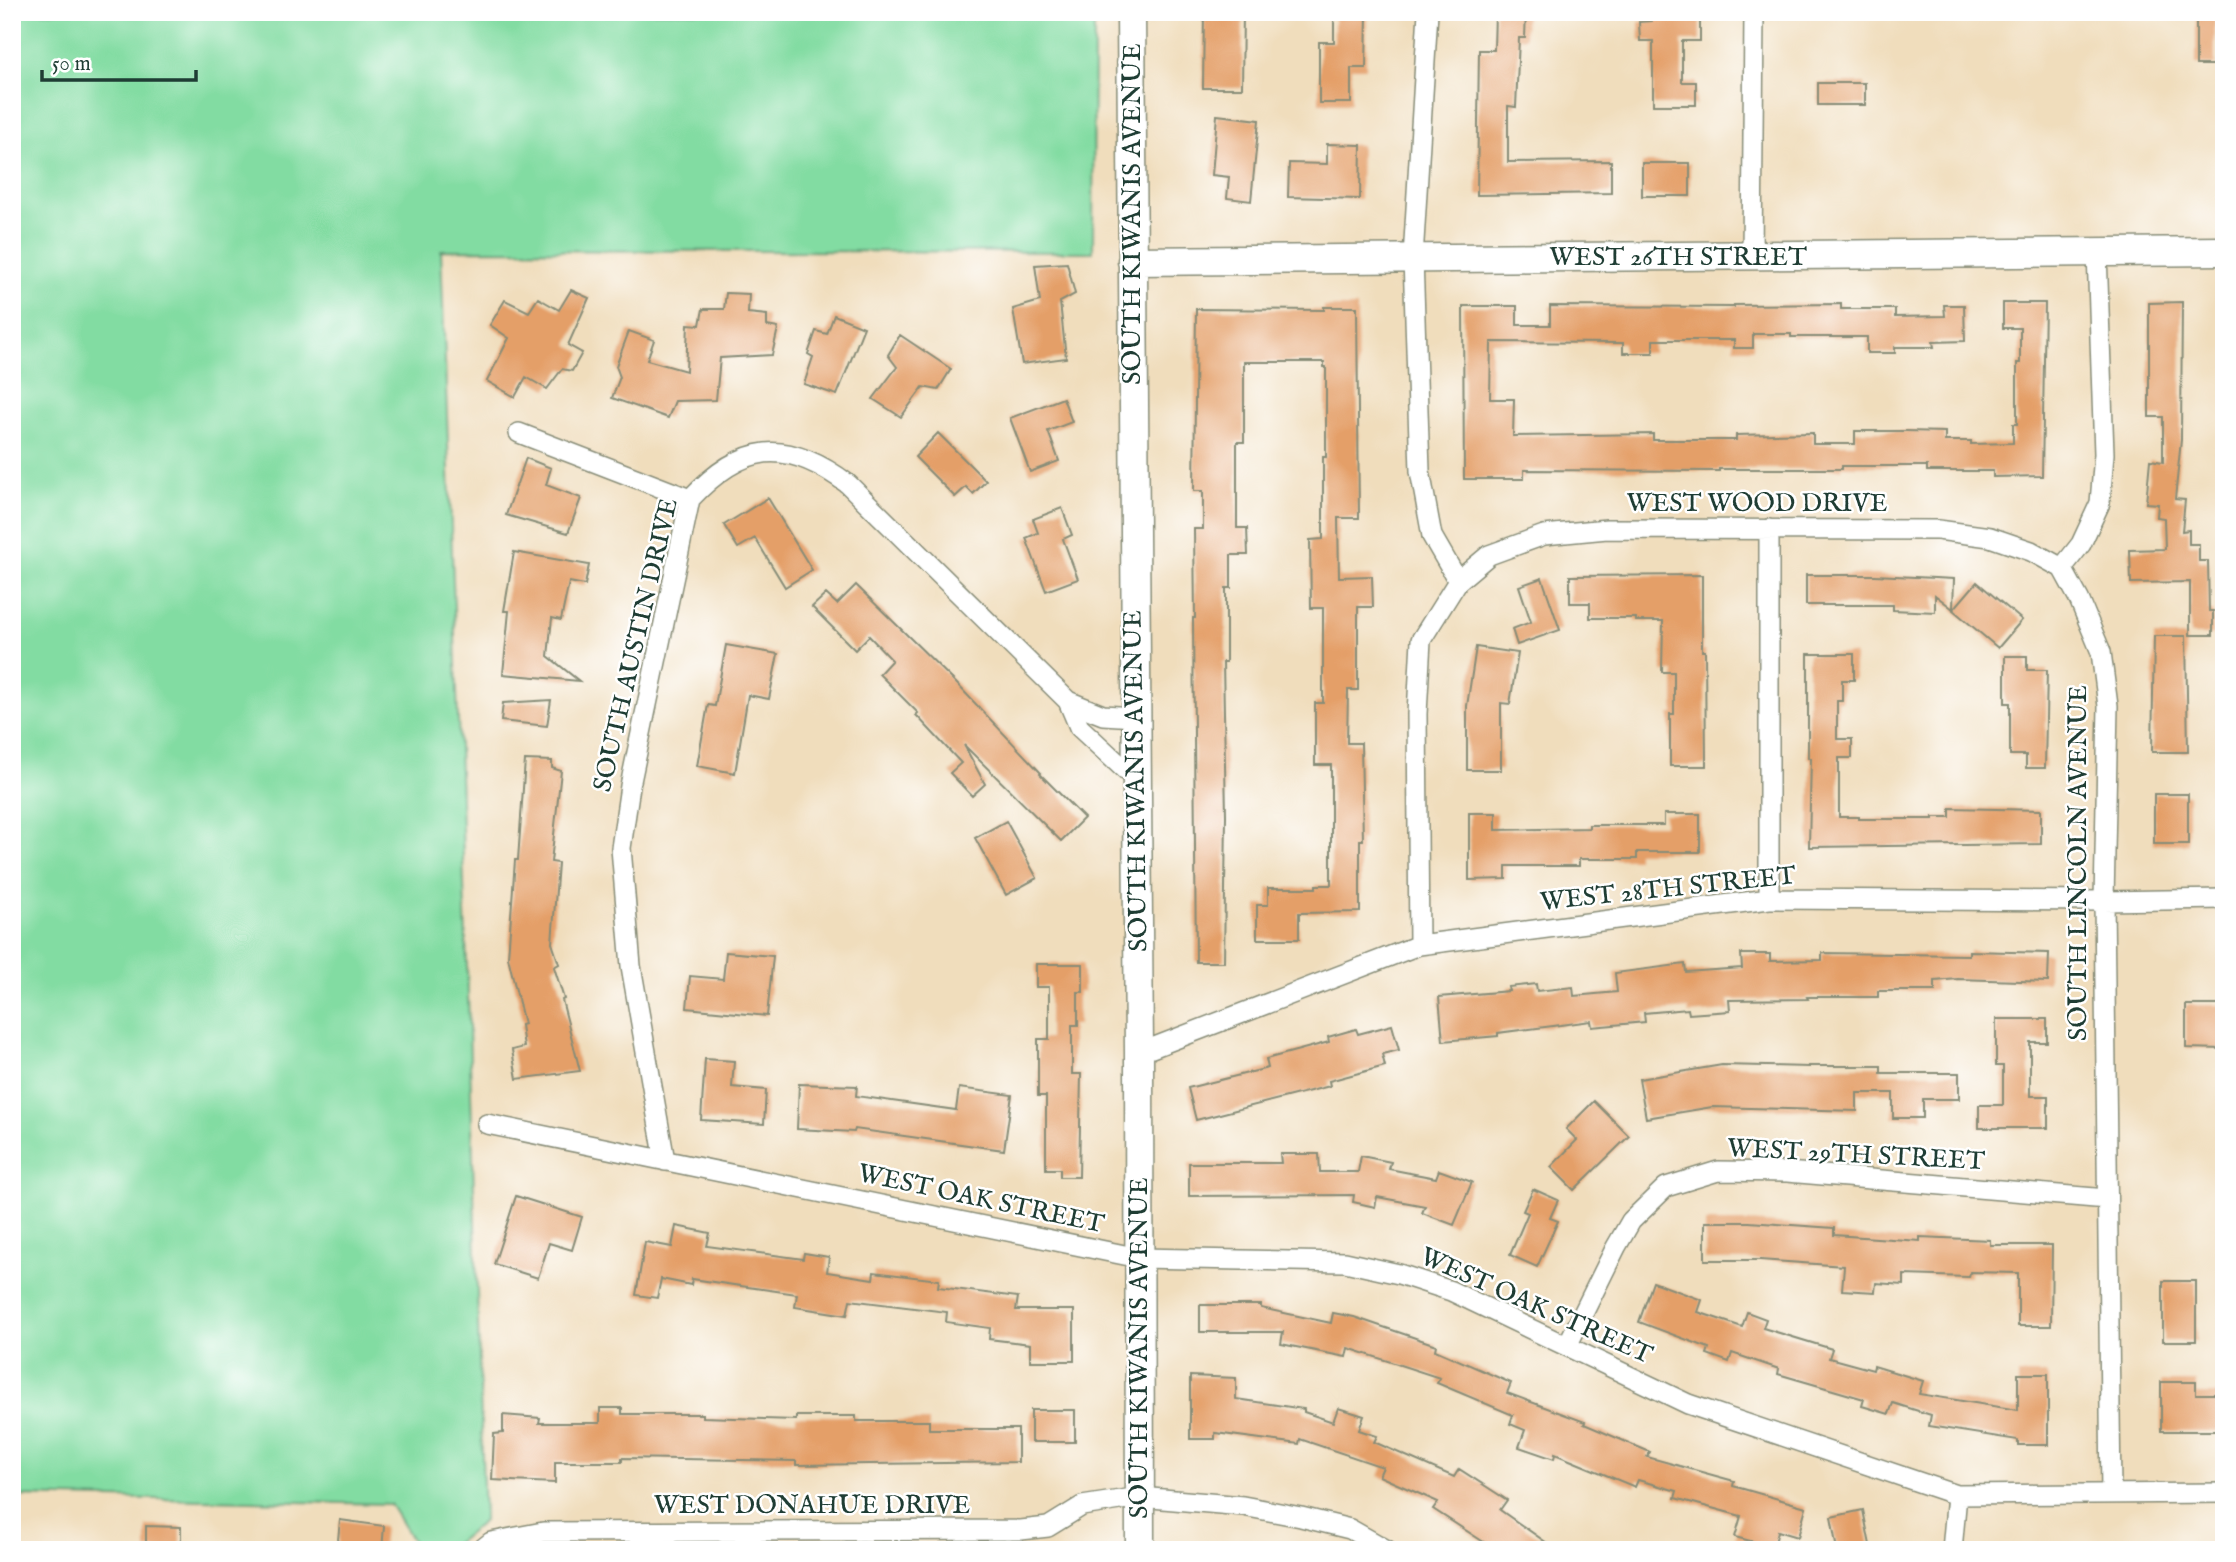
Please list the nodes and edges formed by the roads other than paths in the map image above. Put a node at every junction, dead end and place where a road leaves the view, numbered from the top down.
1 (1130, 12) edge
2 (1428, 12) edge
3 (1754, 12) edge
4 (2224, 251) edge
5 (2097, 252) junction
6 (1752, 257) junction
7 (1413, 258) junction
8 (1132, 261) junction
9 (519, 433) dead end
10 (690, 499) junction
11 (1769, 529) junction
12 (2062, 568) junction
13 (1458, 581) junction
14 (1068, 701) junction
15 (1135, 717) junction
16 (1136, 780) junction
17 (1769, 899) junction
18 (2224, 899) edge
19 (2104, 901) junction
20 (1419, 945) junction
21 (1139, 1053) junction
22 (487, 1124) dead end
23 (665, 1161) junction
24 (2107, 1199) junction
25 (1139, 1258) junction
26 (1567, 1346) junction
27 (2224, 1493) edge
28 (2111, 1494) junction
29 (1957, 1495) junction
30 (1140, 1497) junction
31 (481, 1550) edge
32 (1140, 1550) edge
33 (1387, 1550) edge
34 (1952, 1550) edge

1 - 8 main road, SOUTH KIWANIS AVENUE
2 - 7 street
3 - 6 street
4 - 5 main road, WEST 26TH STREET
5 - 6 main road, WEST 26TH STREET
5 - 12 street
6 - 7 main road, WEST 26TH STREET
7 - 8 main road, WEST 26TH STREET
7 - 13 street
8 - 15 main road, SOUTH KIWANIS AVENUE
9 - 10 street
10 - 14 street, SOUTH AUSTIN DRIVE
10 - 23 street, SOUTH AUSTIN DRIVE
11 - 12 street, WEST WOOD DRIVE
11 - 13 street, WEST WOOD DRIVE
11 - 17 street
12 - 19 street, SOUTH LINCOLN AVENUE
13 - 20 street, WEST WOOD DRIVE
14 - 15 street, SOUTH AUSTIN DRIVE
14 - 16 street, SOUTH AUSTIN DRIVE
15 - 16 main road, SOUTH KIWANIS AVENUE
16 - 21 main road, SOUTH KIWANIS AVENUE
17 - 19 street, WEST 28TH STREET
17 - 20 street, WEST 28TH STREET
18 - 19 street, WEST 28TH STREET
19 - 24 street, SOUTH LINCOLN AVENUE
20 - 21 street, WEST 28TH STREET
21 - 25 main road, SOUTH KIWANIS AVENUE
22 - 23 street, WEST OAK STREET
23 - 25 street, WEST OAK STREET
24 - 26 street, WEST 29TH STREET
24 - 28 street, SOUTH LINCOLN AVENUE
25 - 26 street, WEST OAK STREET
25 - 30 main road, SOUTH KIWANIS AVENUE
26 - 29 street, WEST OAK STREET
27 - 28 street, WEST OAK STREET
28 - 29 street, WEST OAK STREET
29 - 34 street
30 - 31 street, WEST DONAHUE DRIVE
30 - 32 main road, SOUTH KIWANIS AVENUE
30 - 33 street, WEST DONAHUE DRIVE

